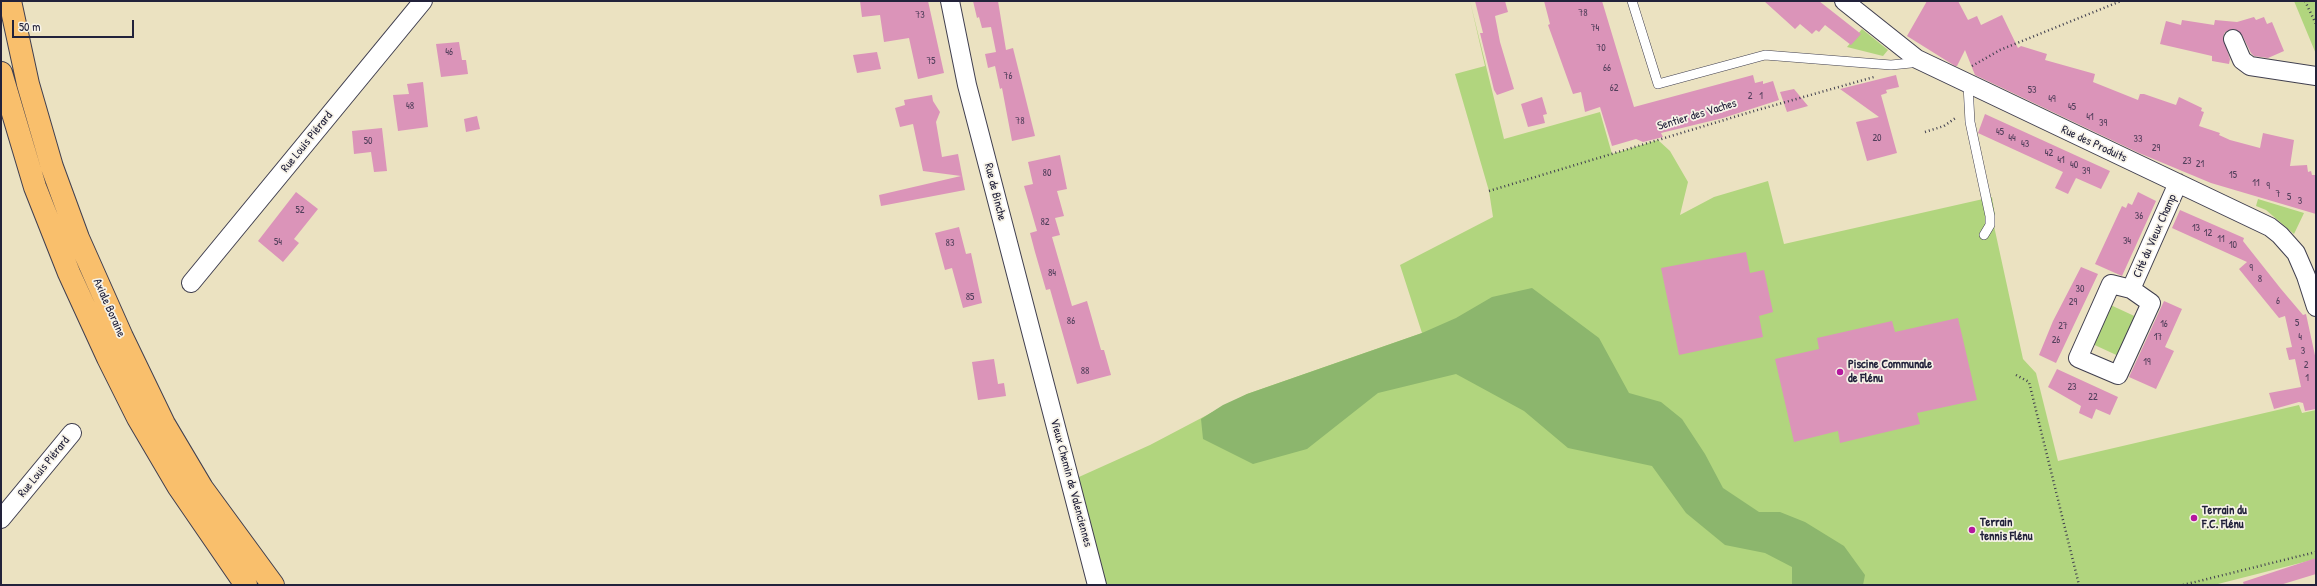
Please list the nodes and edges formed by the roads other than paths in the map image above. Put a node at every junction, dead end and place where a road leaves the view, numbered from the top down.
1 (10, 1) edge
2 (422, 1) edge
3 (950, 1) edge
4 (1632, 1) edge
5 (1844, 1) edge
6 (2233, 39) dead end
7 (1917, 59) junction
8 (1, 73) edge
9 (2316, 76) edge
10 (1961, 82) junction
11 (2178, 183) junction
12 (1984, 235) dead end
13 (191, 283) dead end
14 (2131, 289) junction
15 (2316, 307) edge
16 (1043, 382) joint
17 (72, 433) dead end
18 (1, 519) edge
19 (246, 585) edge
20 (273, 585) edge
21 (1097, 585) edge

1 - 20 highway, Axiale Boraine
2 - 13 street, Rue Louis Piérard
3 - 16 street, Rue de Binche
4 - 7 lane
5 - 7 street, Rue des Produits
6 - 9 street
7 - 10 street, Rue des Produits
8 - 19 highway, Axiale Boraine
10 - 11 street, Rue des Produits
10 - 12 lane
11 - 14 street, Cité du Vieux Champ
11 - 15 street, Rue des Produits
14 - 14 street, Cité du Vieux Champ
16 - 21 street, Vieux Chemin de Valenciennes
17 - 18 street, Rue Louis Piérard

